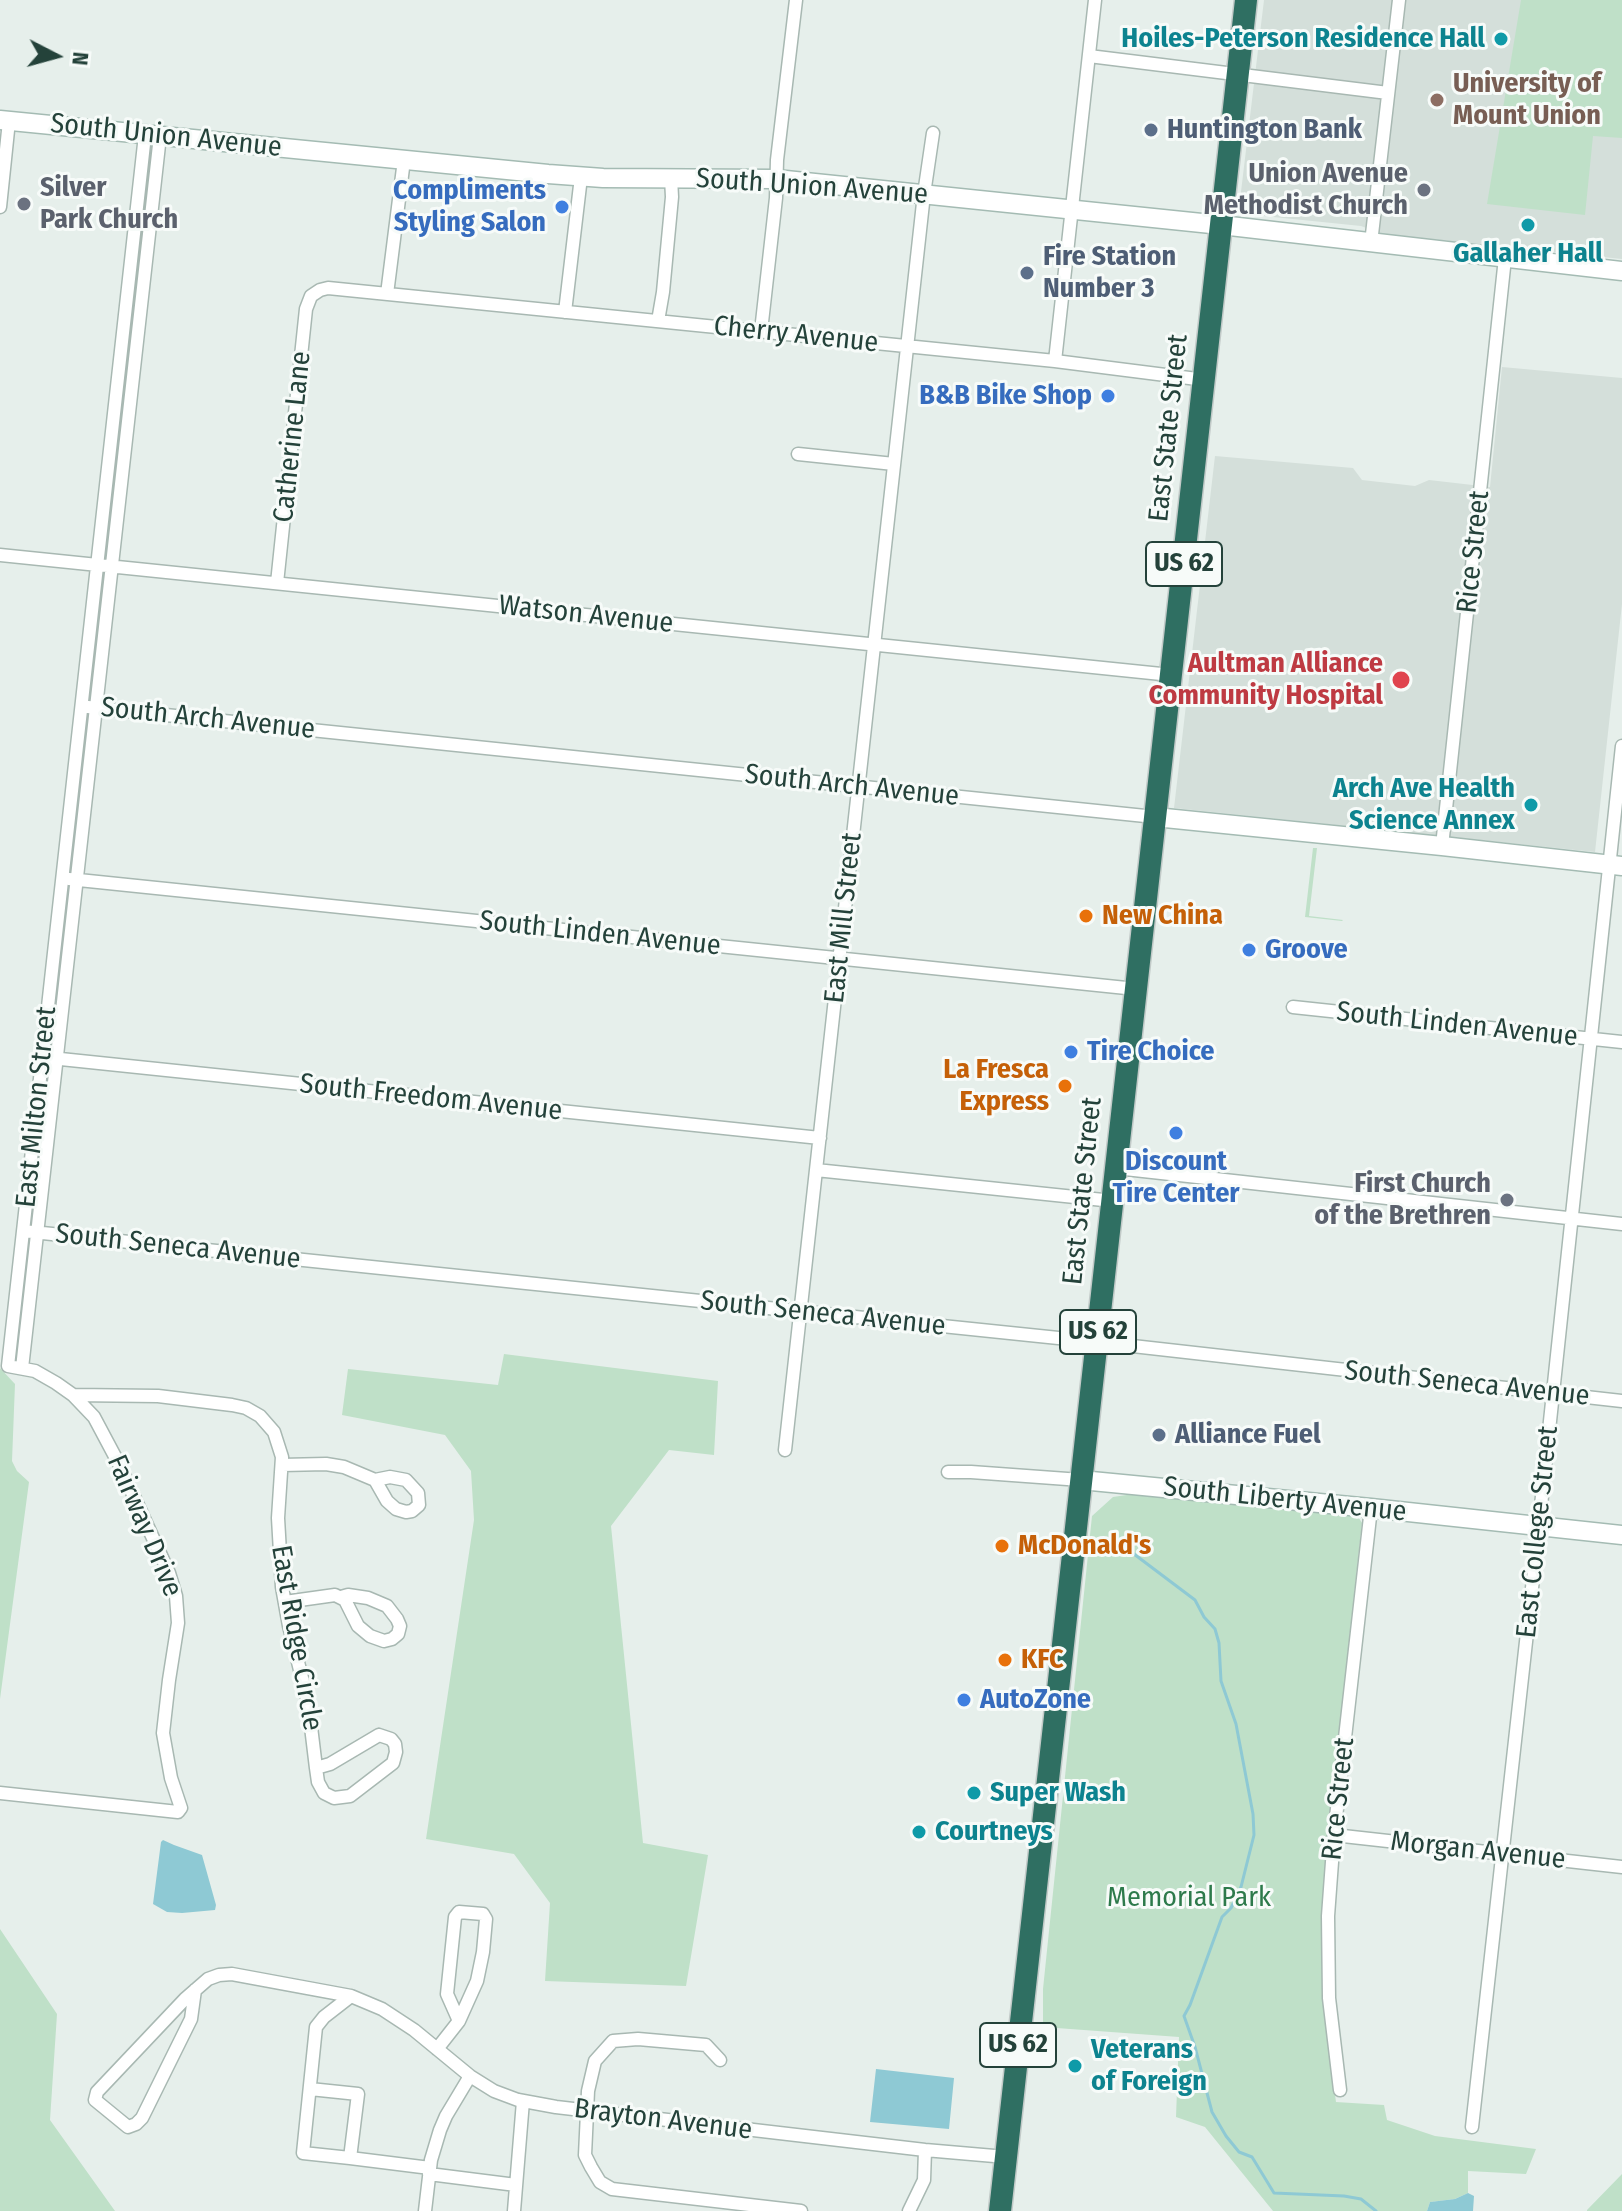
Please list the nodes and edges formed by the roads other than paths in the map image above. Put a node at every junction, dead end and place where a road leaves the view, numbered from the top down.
1 (796, 0) edge
2 (1095, 0) edge
3 (1246, 0) edge
4 (1399, 0) edge
5 (1089, 56) junction
6 (1238, 75) junction
7 (1388, 93) junction
8 (5, 120) edge
9 (933, 133) dead end
10 (152, 135) junction
11 (404, 160) junction
12 (581, 177) junction
13 (671, 178) junction
14 (776, 179) junction
15 (924, 194) junction
16 (0, 207) edge
17 (1073, 211) junction
18 (1221, 225) junction
19 (135, 232) junction
20 (149, 234) junction
21 (1371, 243) junction
22 (1505, 258) junction
23 (1622, 271) edge
24 (313, 293) joint
25 (387, 294) junction
26 (565, 312) junction
27 (126, 315) junction
28 (140, 316) junction
29 (658, 321) junction
30 (761, 331) junction
31 (907, 347) junction
32 (1055, 361) junction
33 (1205, 380) junction
34 (117, 397) junction
35 (131, 399) junction
36 (798, 454) dead end
37 (894, 464) junction
38 (115, 479) junction
39 (0, 555) edge
40 (105, 566) junction
41 (277, 583) junction
42 (91, 632) junction
43 (105, 633) junction
44 (874, 645) junction
45 (1171, 675) junction
46 (83, 706) junction
47 (96, 708) junction
48 (1622, 746) edge
49 (74, 781) junction
50 (88, 782) junction
51 (858, 786) junction
52 (1155, 817) junction
53 (1442, 846) junction
54 (1616, 866) edge
55 (63, 878) junction
56 (77, 879) junction
57 (839, 958) junction
58 (53, 965) junction
59 (67, 967) junction
60 (1136, 989) junction
61 (1293, 1007) dead end
62 (1591, 1039) junction
63 (1622, 1042) edge
64 (43, 1057) junction
65 (57, 1059) junction
66 (820, 1138) junction
67 (1116, 1168) junction
68 (816, 1170) junction
69 (1113, 1201) junction
70 (1571, 1219) junction
71 (1622, 1224) edge
72 (23, 1231) junction
73 (38, 1233) junction
74 (16, 1296) junction
75 (30, 1297) junction
76 (800, 1312) junction
77 (1097, 1342) junction
78 (22, 1368) junction
79 (1553, 1393) junction
80 (73, 1395) junction
81 (1622, 1401) edge
82 (785, 1450) dead end
83 (282, 1465) junction
84 (948, 1472) dead end
85 (375, 1480) dead end
86 (1081, 1480) junction
87 (1371, 1508) junction
88 (1539, 1527) junction
89 (1622, 1535) edge
90 (341, 1597) junction
91 (285, 1602) junction
92 (316, 1768) junction
93 (0, 1793) edge
94 (1334, 1835) junction
95 (1503, 1854) junction
96 (1622, 1867) edge
97 (195, 1990) junction
98 (351, 1996) junction
99 (459, 2021) junction
100 (437, 2049) junction
101 (720, 2060) dead end
102 (470, 2076) junction
103 (310, 2089) junction
104 (1340, 2090) dead end
105 (523, 2101) junction
106 (587, 2111) junction
107 (1472, 2127) dead end
108 (925, 2150) junction
109 (1006, 2157) junction
110 (350, 2158) junction
111 (430, 2171) junction
112 (516, 2185) junction
113 (425, 2211) edge
114 (514, 2211) edge
115 (801, 2211) edge
116 (909, 2211) edge
117 (1000, 2211) edge

1 - 14 street
2 - 5 street
3 - 6 highway, US 62
4 - 7 street
5 - 6 street
5 - 17 street
6 - 7 street
6 - 18 highway, US 62
7 - 21 street
8 - 10 main road, South Union Avenue
8 - 16 street
9 - 15 street, East Mill Street
10 - 11 main road, South Union Avenue
10 - 19 street, East Milton Street
10 - 20 street, East Milton Street
11 - 12 main road, South Union Avenue
11 - 25 street
12 - 13 main road, South Union Avenue
12 - 26 street
13 - 14 main road, South Union Avenue
13 - 29 street
14 - 15 main road, South Union Avenue
14 - 30 street
15 - 17 main road, South Union Avenue
15 - 31 street, East Mill Street
17 - 18 main road, South Union Avenue
17 - 32 street
18 - 21 main road, South Union Avenue
18 - 33 highway, East State Street / US 62
19 - 20 street
19 - 27 street, East Milton Street
20 - 28 street, East Milton Street
21 - 22 main road, South Union Avenue
22 - 23 main road, South Union Avenue
22 - 53 street, Rice Street
24 - 25 street, Cherry Avenue
24 - 41 street, Catherine Lane
25 - 26 street, Cherry Avenue
26 - 29 street, Cherry Avenue
27 - 28 street
27 - 34 street, East Milton Street
28 - 35 street, East Milton Street
29 - 30 street, Cherry Avenue
30 - 31 street, Cherry Avenue
31 - 32 street, Cherry Avenue
31 - 37 street, East Mill Street
32 - 33 street, Cherry Avenue
33 - 45 highway, East State Street / US 62
34 - 35 street
34 - 38 street, East Milton Street
35 - 38 street, East Milton Street
36 - 37 street
37 - 44 street, East Mill Street
38 - 40 street, East Milton Street
39 - 40 street, Watson Avenue
40 - 41 street, Watson Avenue
40 - 42 street, East Milton Street
40 - 43 street, East Milton Street
41 - 44 street, Watson Avenue
42 - 43 street
42 - 46 street, East Milton Street
43 - 47 street, East Milton Street
44 - 45 street, Watson Avenue
44 - 51 street, East Mill Street
45 - 52 highway, East State Street / US 62
46 - 47 street, South Arch Avenue
46 - 49 street, East Milton Street
47 - 50 street, East Milton Street
47 - 51 street, South Arch Avenue
48 - 54 street, East College Street
49 - 50 street
49 - 55 street, East Milton Street
50 - 56 street, East Milton Street
51 - 52 street, South Arch Avenue
51 - 57 street, East Mill Street
52 - 53 main road, South Arch Avenue
52 - 60 highway, East State Street / US 62
53 - 54 main road, South Arch Avenue
54 - 62 street, East College Street
55 - 56 street, South Linden Avenue
55 - 58 street, East Milton Street
56 - 57 street, South Linden Avenue
56 - 59 street, East Milton Street
57 - 60 street, South Linden Avenue
57 - 66 street, East Mill Street
58 - 59 street, East Milton Street
58 - 64 street, East Milton Street
59 - 65 street, East Milton Street
60 - 67 highway, East State Street / US 62
61 - 62 street, South Linden Avenue
62 - 63 street, South Linden Avenue
62 - 70 street, East College Street
64 - 65 street, South Freedom Avenue
64 - 72 street, East Milton Street
65 - 66 street, South Freedom Avenue
65 - 73 street, East Milton Street
66 - 68 street, East Mill Street
67 - 69 highway, East State Street / US 62
67 - 70 street
68 - 69 street
68 - 76 street, East Mill Street
69 - 77 highway, East State Street / US 62
70 - 71 street
70 - 79 street, East College Street
72 - 73 street, South Seneca Avenue
72 - 74 street, East Milton Street
73 - 75 street, East Milton Street
73 - 76 street, South Seneca Avenue
74 - 75 street
74 - 78 street, East Milton Street
75 - 78 street, East Milton Street
76 - 77 street, South Seneca Avenue
76 - 82 street, East Mill Street
77 - 79 street, South Seneca Avenue
77 - 86 highway, East State Street / US 62
78 - 80 street
79 - 81 street, South Seneca Avenue
79 - 88 street, East College Street
80 - 83 street, East Ridge Circle
80 - 93 street, Fairway Drive
83 - 85 street
83 - 91 street, East Ridge Circle
84 - 86 street, South Liberty Avenue
86 - 87 main road, South Liberty Avenue
86 - 109 highway, East State Street / US 62
87 - 88 main road, South Liberty Avenue
87 - 94 street, Rice Street
88 - 89 main road, South Liberty Avenue
88 - 95 street, East College Street
90 - 90 street
90 - 91 street
91 - 92 street, East Ridge Circle
92 - 92 street, East Ridge Circle
94 - 95 street, Morgan Avenue
94 - 104 street, Rice Street
95 - 96 street, Morgan Avenue
95 - 107 street, East College Street
97 - 97 street
97 - 98 street, Brayton Avenue
98 - 100 street, Brayton Avenue
98 - 103 street
99 - 99 street
99 - 100 street
100 - 102 street, Brayton Avenue
101 - 106 street
102 - 105 street, Brayton Avenue
102 - 111 street
103 - 110 street
103 - 110 street
105 - 106 street, Brayton Avenue
105 - 112 street
106 - 108 street, Brayton Avenue
106 - 115 street
108 - 109 street, Brayton Avenue
108 - 116 street
109 - 117 highway, East State Street / US 62
110 - 111 street
111 - 112 street
111 - 113 street
112 - 114 street

